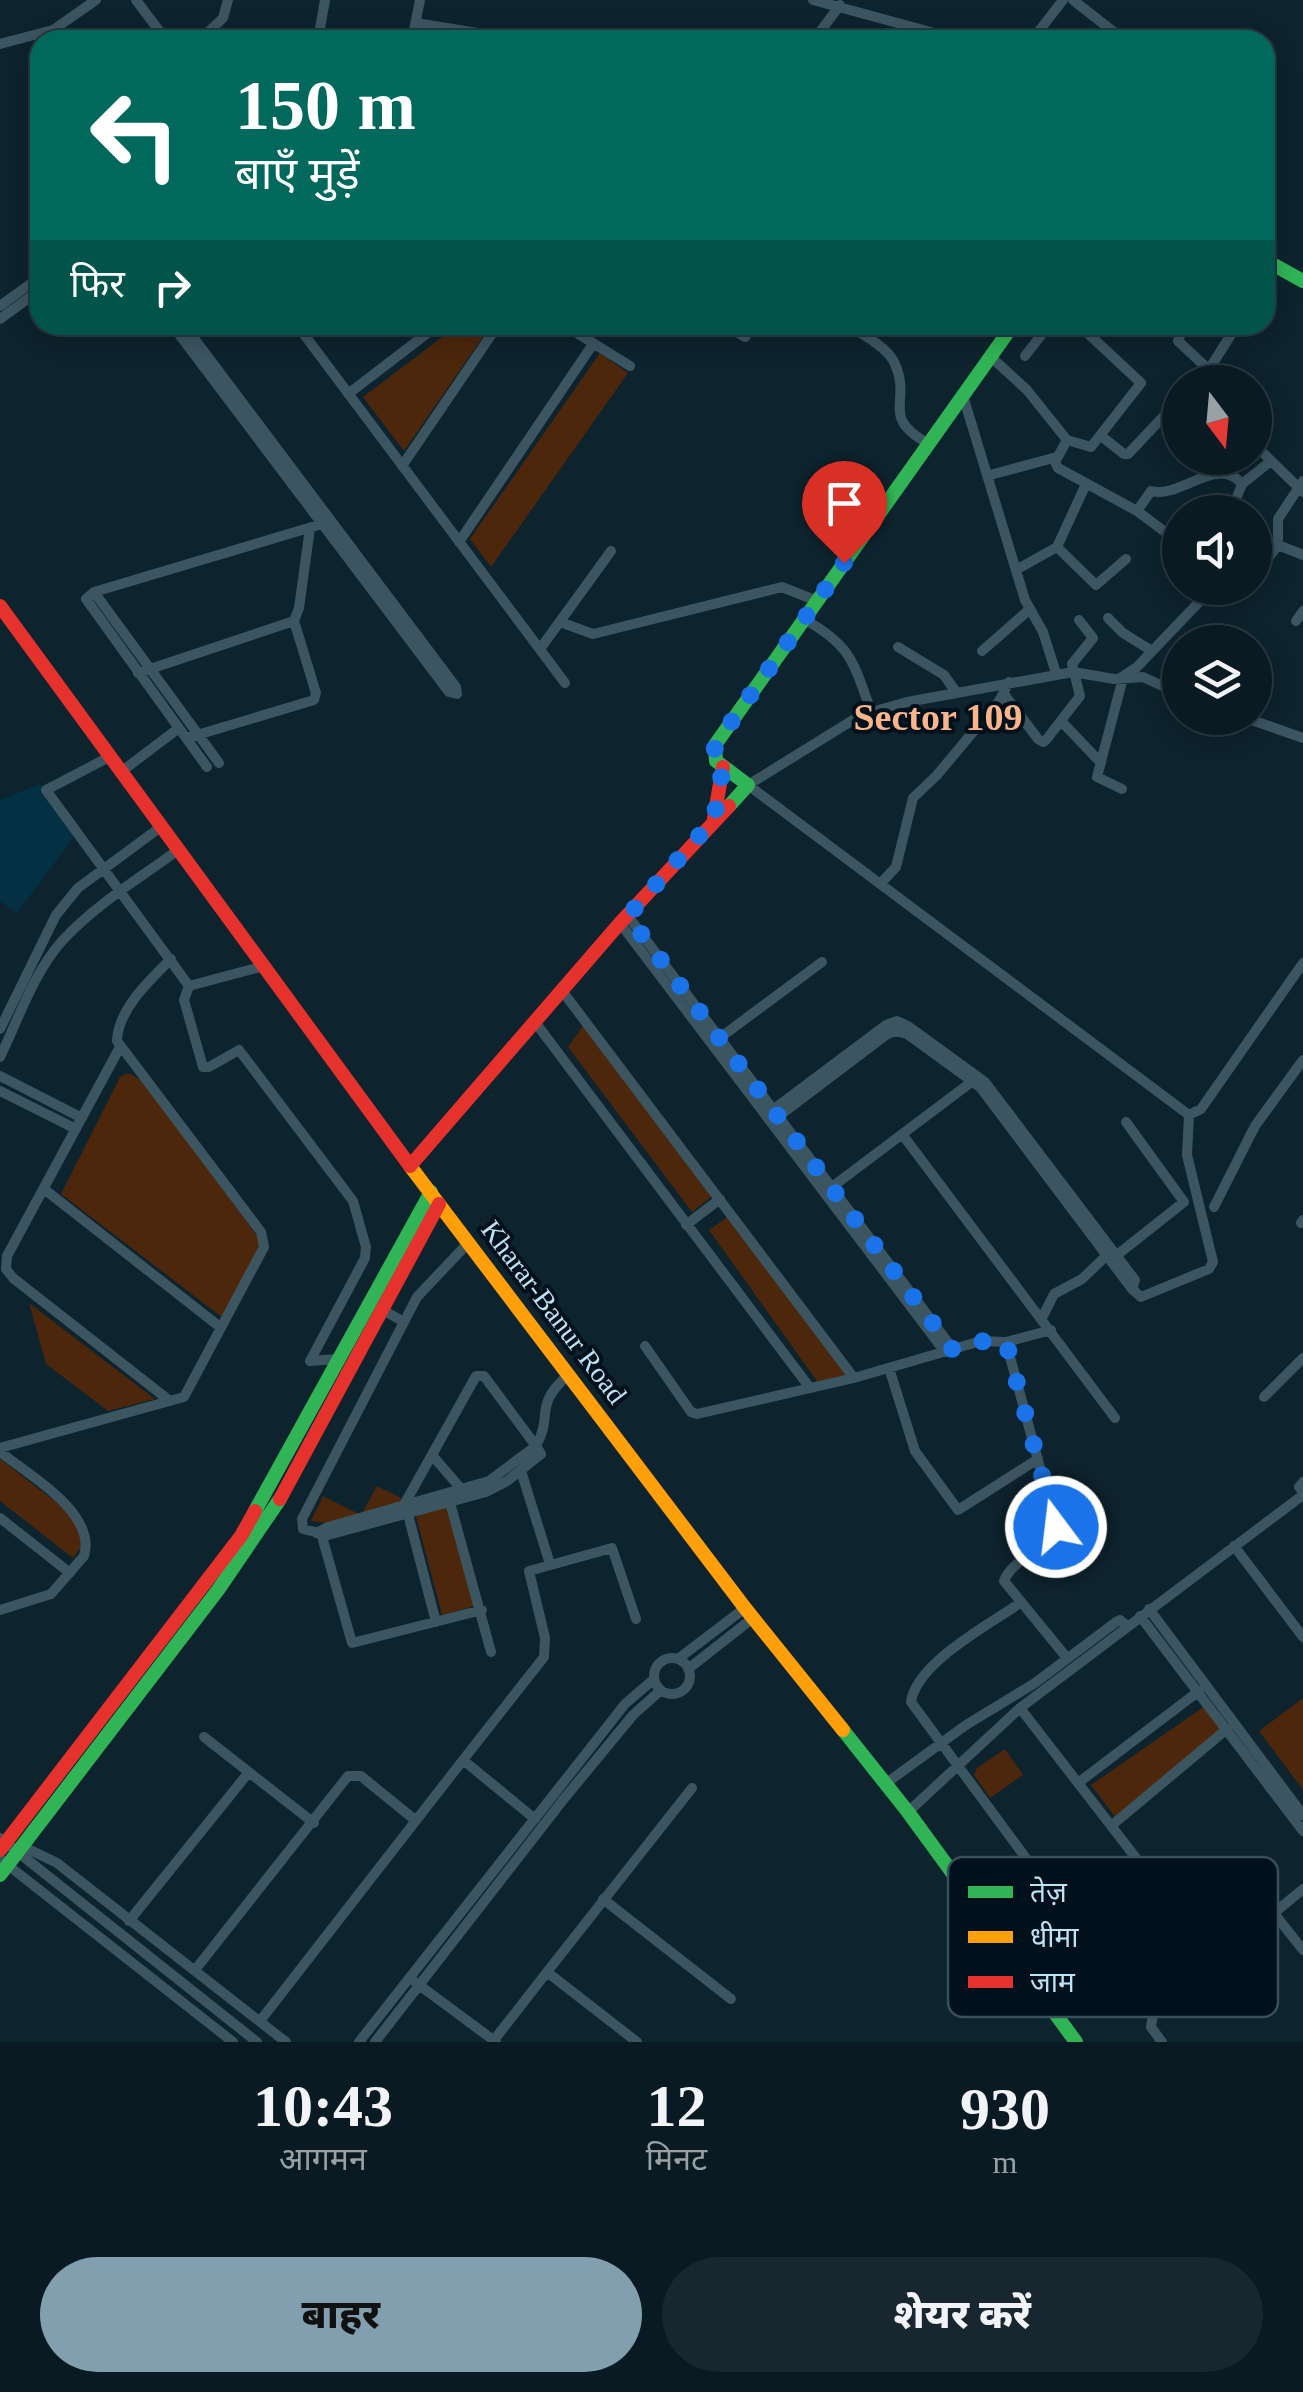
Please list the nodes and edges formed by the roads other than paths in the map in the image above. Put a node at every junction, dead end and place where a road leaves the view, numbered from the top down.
1 (96, 0) edge
2 (136, 0) edge
3 (228, 0) edge
4 (325, 0) edge
5 (420, 0) edge
6 (814, 0) edge
7 (1063, 0) edge
8 (1073, 0) edge
9 (840, 5) junction
10 (416, 23) junction
11 (53, 30) edge
12 (158, 30) edge
13 (210, 30) edge
14 (320, 30) edge
15 (414, 30) edge
16 (459, 30) edge
17 (821, 30) edge
18 (910, 30) edge
19 (1040, 30) edge
20 (1111, 30) edge
21 (30, 36) edge
22 (0, 44) edge
23 (1275, 265) edge
24 (1303, 281) edge
25 (30, 284) edge
26 (30, 297) edge
27 (0, 306) edge
28 (0, 319) edge
29 (180, 335) edge
30 (191, 335) edge
31 (304, 335) edge
32 (425, 335) edge
33 (491, 335) edge
34 (580, 335) edge
35 (860, 335) edge
36 (1006, 335) edge
37 (1042, 335) edge
38 (1090, 335) edge
39 (1180, 335) edge
40 (1230, 336) edge
41 (594, 344) junction
42 (1026, 356) dead end
43 (991, 357) junction
44 (1206, 365) edge
45 (1212, 365) edge
46 (630, 366) dead end
47 (348, 394) junction
48 (963, 396) junction
49 (1162, 418) edge
50 (1101, 436) junction
51 (1067, 440) junction
52 (928, 444) junction
53 (1057, 457) junction
54 (1272, 461) edge
55 (402, 466) junction
56 (990, 475) junction
57 (1254, 475) edge
58 (1086, 484) junction
59 (1242, 484) junction
60 (1301, 486) edge
61 (1237, 495) edge
62 (1137, 511) junction
63 (322, 524) junction
64 (310, 528) junction
65 (1162, 530) edge
66 (459, 542) junction
67 (1278, 545) junction
68 (1057, 546) junction
69 (611, 550) dead end
70 (1272, 553) edge
71 (1303, 555) edge
72 (1126, 559) dead end
73 (1016, 570) junction
74 (380, 594) junction
75 (817, 601) junction
76 (1196, 605) edge
77 (0, 606) edge
78 (1030, 610) junction
79 (1108, 618) dead end
80 (804, 619) junction
81 (1080, 620) dead end
82 (294, 621) junction
83 (560, 622) junction
84 (898, 647) dead end
85 (540, 649) junction
86 (1152, 650) junction
87 (982, 651) dead end
88 (144, 671) junction
89 (1073, 672) junction
90 (1056, 673) junction
91 (1121, 679) junction
92 (1009, 682) junction
93 (565, 683) dead end
94 (1162, 685) edge
95 (956, 692) junction
96 (1004, 694) junction
97 (871, 711) junction
98 (1061, 721) junction
99 (1272, 727) edge
100 (180, 728) junction
101 (193, 736) junction
102 (1303, 738) edge
103 (111, 756) junction
104 (1101, 763) junction
105 (213, 764) dead end
106 (723, 767) junction
107 (122, 770) junction
108 (748, 785) junction
109 (1122, 789) dead end
110 (714, 819) junction
111 (162, 826) junction
112 (178, 850) junction
113 (104, 869) junction
114 (880, 884) junction
115 (120, 892) junction
116 (624, 919) junction
117 (171, 959) junction
118 (822, 962) dead end
119 (1303, 963) edge
120 (264, 966) junction
121 (189, 986) junction
122 (563, 992) junction
123 (535, 1022) junction
124 (0, 1029) edge
125 (716, 1041) junction
126 (120, 1047) junction
127 (0, 1057) edge
128 (1302, 1063) edge
129 (0, 1076) edge
130 (976, 1078) junction
131 (0, 1092) edge
132 (1189, 1115) junction
133 (772, 1116) junction
134 (82, 1118) junction
135 (1126, 1122) dead end
136 (76, 1130) junction
137 (902, 1134) junction
138 (410, 1166) junction
139 (44, 1190) junction
140 (828, 1190) junction
141 (435, 1198) junction
142 (720, 1198) junction
143 (1214, 1207) dead end
144 (686, 1224) junction
145 (470, 1242) junction
146 (1112, 1256) junction
147 (381, 1309) junction
148 (1042, 1318) junction
149 (404, 1322) junction
150 (220, 1327) junction
151 (1051, 1330) junction
152 (1006, 1342) junction
153 (645, 1346) dead end
154 (949, 1350) junction
155 (1303, 1358) edge
156 (338, 1359) junction
157 (890, 1368) junction
158 (570, 1374) junction
159 (854, 1378) junction
160 (810, 1388) junction
161 (1264, 1397) dead end
162 (170, 1401) junction
163 (1115, 1418) dead end
164 (536, 1446) junction
165 (0, 1450) edge
166 (432, 1454) junction
167 (1038, 1459) junction
168 (521, 1470) junction
169 (1303, 1482) edge
170 (462, 1490) junction
171 (1303, 1494) edge
172 (449, 1498) junction
173 (406, 1510) junction
174 (0, 1518) edge
175 (319, 1533) junction
176 (1234, 1546) junction
177 (550, 1564) junction
178 (70, 1573) junction
179 (1020, 1602) junction
180 (0, 1610) edge
181 (482, 1610) junction
182 (749, 1613) junction
183 (1144, 1613) junction
184 (636, 1619) dead end
185 (436, 1622) junction
186 (1127, 1626) junction
187 (1303, 1637) edge
188 (492, 1652) dead end
189 (1068, 1658) junction
190 (678, 1659) junction
191 (688, 1668) junction
192 (654, 1679) junction
193 (661, 1690) junction
194 (1199, 1691) junction
195 (1020, 1708) junction
196 (1227, 1729) junction
197 (204, 1737) dead end
198 (939, 1744) junction
199 (462, 1760) junction
200 (956, 1765) junction
201 (249, 1772) junction
202 (1078, 1783) junction
203 (885, 1784) junction
204 (692, 1788) dead end
205 (908, 1812) junction
206 (1303, 1815) edge
207 (536, 1819) junction
208 (415, 1820) junction
209 (314, 1823) junction
210 (1111, 1826) junction
211 (1303, 1831) edge
212 (7, 1853) edge
213 (1025, 1857) edge
214 (1135, 1857) edge
215 (948, 1867) edge
216 (1303, 1888) edge
217 (603, 1899) junction
218 (1278, 1908) edge
219 (1278, 1918) edge
220 (129, 1920) junction
221 (1303, 1950) edge
222 (195, 1970) junction
223 (547, 1972) junction
224 (415, 1982) junction
225 (732, 2000) dead end
226 (1058, 2017) edge
227 (1153, 2017) edge
228 (260, 2021) junction
229 (495, 2041) edge
230 (233, 2042) edge
231 (258, 2042) edge
232 (286, 2042) edge
233 (359, 2042) edge
234 (374, 2042) edge
235 (637, 2042) edge
236 (1076, 2042) edge
237 (1162, 2042) edge

1 - 11 street
2 - 12 street
3 - 13 street
4 - 14 street
5 - 10 street
6 - 9 street
7 - 19 street
8 - 20 street
9 - 17 street
9 - 18 street
10 - 15 street
10 - 16 street
21 - 22 street
23 - 24 main road
25 - 27 street
26 - 28 street
29 - 63 street
30 - 74 street
31 - 47 street
32 - 47 street
33 - 55 street
34 - 41 street
35 - 52 street
36 - 43 main road
37 - 42 street
38 - 50 street
39 - 44 street
40 - 45 street
41 - 46 street
41 - 66 street
43 - 48 main road
43 - 51 street
47 - 55 street
48 - 52 main road
48 - 56 street
49 - 50 street
50 - 51 street
51 - 53 street
52 - 75 main road
53 - 56 street
53 - 58 street
54 - 60 street
55 - 66 street
56 - 73 street
57 - 59 street
58 - 62 street
58 - 68 street
59 - 61 street
59 - 62 street
60 - 67 street
62 - 65 street
63 - 64 street
63 - 74 street
64 - 82 street
64 - 88 street
66 - 85 street
67 - 70 street
67 - 71 street
68 - 72 street
68 - 73 street
69 - 83 street
73 - 78 street
74 - 74 street
75 - 80 main road
75 - 83 street
76 - 86 street
77 - 103 main road, Kharar-Banur Road
78 - 87 street
78 - 90 street
79 - 86 street
80 - 97 street
80 - 106 main road
81 - 89 street
82 - 88 street
82 - 101 street
83 - 85 street
84 - 95 street
85 - 93 street
86 - 91 street
88 - 100 street
88 - 101 street
89 - 90 street
89 - 91 street
89 - 98 street
90 - 92 street
91 - 94 street
91 - 104 street
92 - 95 street
92 - 96 street
95 - 97 street
96 - 98 street
96 - 114 street
97 - 108 street
98 - 104 street
99 - 102 street
100 - 101 street
100 - 107 street
101 - 105 street
103 - 107 main road, Kharar-Banur Road
103 - 113 street
104 - 109 street
106 - 108 main road
106 - 110 main road
107 - 111 main road, Kharar-Banur Road
108 - 110 main road
108 - 114 street
110 - 116 main road
111 - 112 main road, Kharar-Banur Road
111 - 113 street
112 - 115 street
112 - 120 main road, Kharar-Banur Road
113 - 115 street
113 - 124 street
114 - 132 street
115 - 117 street
115 - 127 street
116 - 122 main road
116 - 125 street
117 - 121 street
117 - 126 street
118 - 125 street
119 - 132 street
120 - 121 street
120 - 138 main road, Kharar-Banur Road
121 - 156 street
122 - 123 main road
122 - 142 street
123 - 138 main road
123 - 144 street
125 - 133 street
126 - 134 street
126 - 150 street
128 - 143 street
129 - 134 street
130 - 133 street
130 - 137 street
130 - 146 street
131 - 136 street
132 - 146 street
133 - 140 street
134 - 136 street
135 - 146 street
136 - 139 street
137 - 140 street
137 - 148 street
138 - 141 main road, Kharar-Banur Road
139 - 150 street
139 - 162 street
140 - 154 street
141 - 145 main road, Kharar-Banur Road
141 - 147 main road
141 - 156 main road
142 - 144 street
142 - 159 street
144 - 160 street
145 - 149 street
145 - 158 main road, Kharar-Banur Road
146 - 148 street
147 - 149 street
147 - 212 main road
148 - 151 street
149 - 175 street
150 - 162 street
151 - 152 street
151 - 163 street
152 - 154 street
152 - 167 street
153 - 160 street
154 - 157 street
155 - 161 street
156 - 212 main road
157 - 159 street
157 - 167 street
158 - 164 street
158 - 182 main road, Kharar-Banur Road
159 - 160 street
162 - 165 street
164 - 166 street
164 - 168 street
164 - 170 street
165 - 178 street
166 - 170 street
166 - 173 street
167 - 179 street
168 - 172 street
168 - 177 street
169 - 171 street
170 - 172 street
171 - 176 street
172 - 173 street
172 - 181 street
173 - 175 street
173 - 185 street
174 - 178 street
175 - 185 street
176 - 183 street
176 - 187 street
177 - 184 street
177 - 199 street
178 - 180 street
179 - 189 street
179 - 198 street
181 - 185 street
181 - 188 street
182 - 190 street
182 - 191 street
182 - 203 main road, Kharar-Banur Road
183 - 186 street
183 - 194 street
183 - 206 street
186 - 189 street
186 - 195 street
189 - 198 street
190 - 191 street
190 - 192 street
191 - 193 street
192 - 193 street
192 - 207 street
193 - 224 street
194 - 196 street
194 - 202 street
195 - 200 street
195 - 202 street
196 - 210 street
196 - 211 street
197 - 201 street
198 - 200 street
198 - 203 street
199 - 207 street
199 - 208 street
200 - 205 street
200 - 213 street
201 - 209 street
201 - 220 street
202 - 210 street
203 - 205 main road, Kharar-Banur Road
204 - 217 street
205 - 215 main road, Kharar-Banur Road
207 - 224 street
208 - 209 street
208 - 228 street
209 - 222 street
210 - 214 street
212 - 220 street
212 - 230 street
212 - 231 street
216 - 218 street
217 - 223 street
217 - 225 street
219 - 221 street
220 - 222 street
222 - 228 street
223 - 229 street
223 - 235 street
224 - 229 street
224 - 233 street
224 - 234 street
226 - 236 main road, Kharar-Banur Road
227 - 237 street
228 - 232 street

